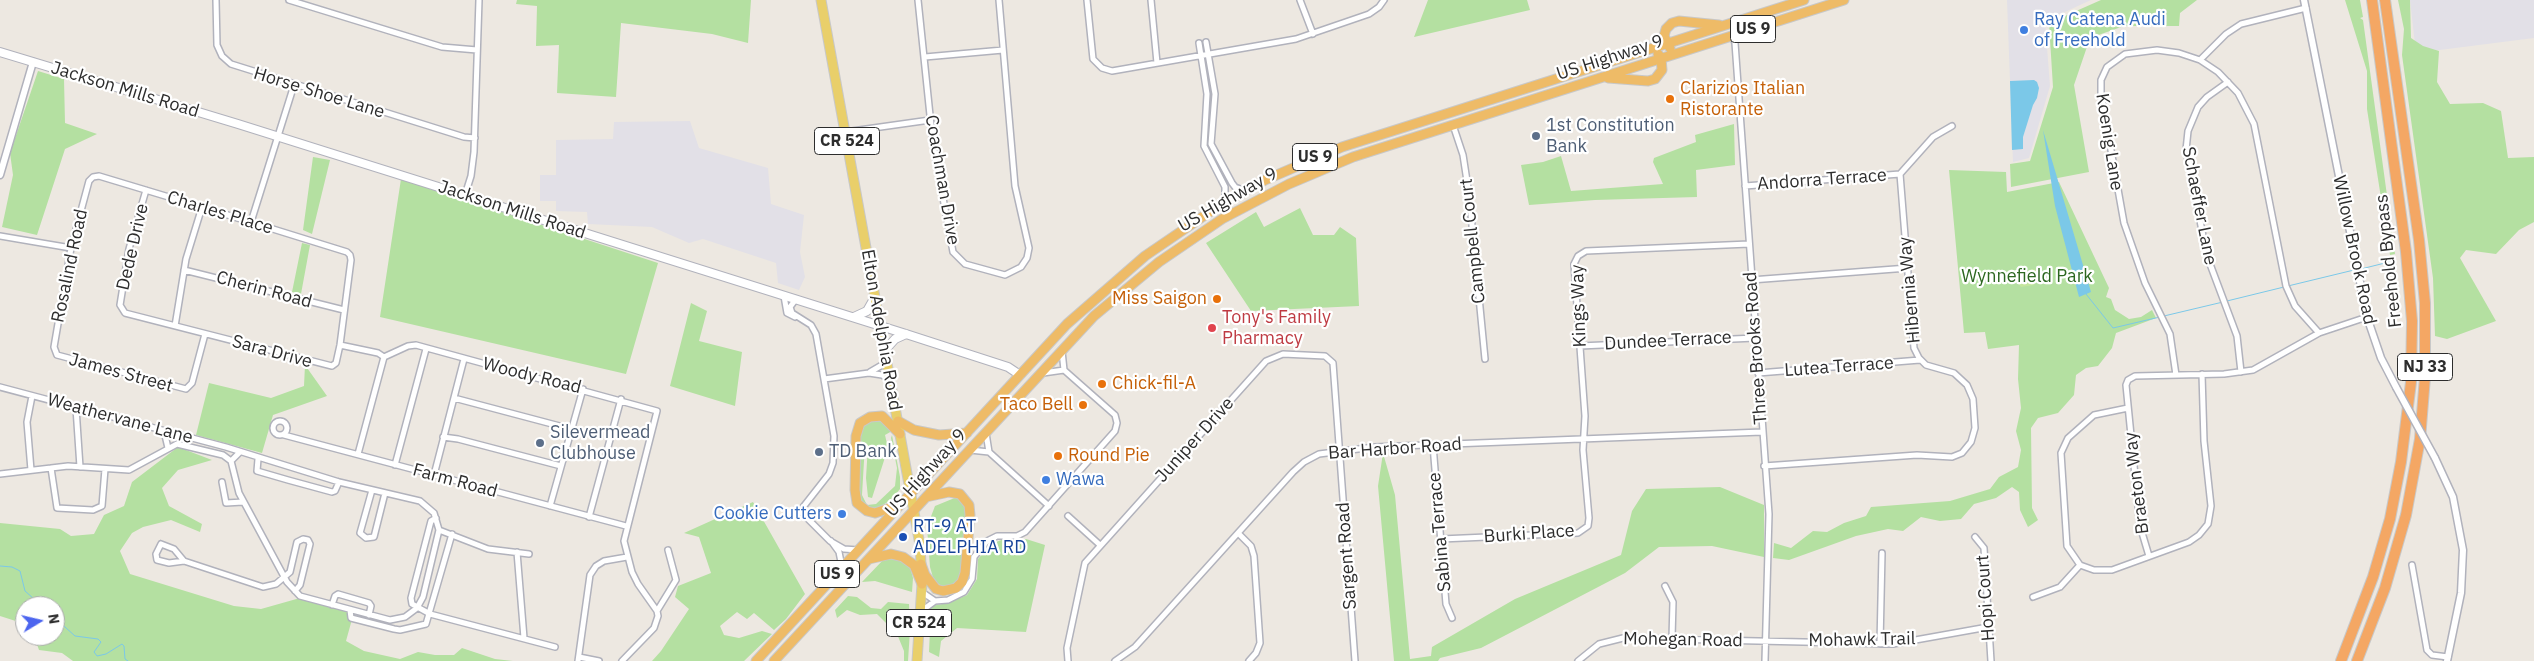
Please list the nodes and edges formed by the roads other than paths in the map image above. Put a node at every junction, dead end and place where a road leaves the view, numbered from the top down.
1 (216, 0) edge
2 (291, 0) edge
3 (479, 0) edge
4 (821, 0) edge
5 (918, 0) edge
6 (999, 0) edge
7 (1087, 0) edge
8 (1151, 0) edge
9 (1300, 0) edge
10 (1384, 0) edge
11 (1804, 0) edge
12 (1844, 0) edge
13 (2304, 0) edge
14 (2365, 0) edge
15 (2372, 0) edge
16 (2385, 0) edge
17 (2306, 8) junction
18 (1723, 26) junction
19 (1313, 34) junction
20 (1732, 36) junction
21 (1206, 42) dead end
22 (1199, 43) dead end
23 (1666, 44) junction
24 (477, 50) junction
25 (1003, 50) junction
26 (1646, 50) junction
27 (1682, 51) junction
28 (0, 52) edge
29 (1208, 55) junction
30 (1201, 56) junction
31 (925, 57) junction
32 (1661, 58) junction
33 (2200, 60) junction
34 (33, 62) junction
35 (1157, 63) junction
36 (1600, 78) junction
37 (2228, 82) junction
38 (294, 85) junction
39 (2384, 90) junction
40 (930, 120) junction
41 (1453, 125) junction
42 (1952, 126) dead end
43 (845, 132) junction
44 (277, 137) junction
45 (475, 138) junction
46 (1900, 174) junction
47 (0, 175) edge
48 (90, 179) joint
49 (1745, 186) junction
50 (146, 190) junction
51 (1245, 191) junction
52 (465, 195) junction
53 (1225, 202) junction
54 (202, 207) junction
55 (251, 222) junction
56 (0, 236) edge
57 (1748, 244) junction
58 (71, 248) junction
59 (1908, 268) junction
60 (184, 270) junction
61 (1751, 280) junction
62 (784, 296) junction
63 (875, 297) junction
64 (796, 299) junction
65 (344, 310) junction
66 (798, 317) junction
67 (2367, 317) junction
68 (144, 318) joint
69 (854, 318) junction
70 (175, 326) junction
71 (881, 326) junction
72 (2319, 333) junction
73 (205, 334) junction
74 (906, 334) junction
75 (1755, 338) junction
76 (340, 344) junction
77 (1580, 346) junction
78 (1063, 348) junction
79 (426, 349) junction
80 (886, 354) junction
81 (57, 355) joint
82 (384, 357) junction
83 (464, 359) junction
84 (1485, 359) dead end
85 (1920, 360) junction
86 (1064, 370) junction
87 (2241, 372) junction
88 (869, 373) junction
89 (1758, 373) junction
90 (1038, 374) junction
91 (2202, 374) junction
92 (1020, 375) junction
93 (2176, 375) junction
94 (824, 379) junction
95 (892, 381) junction
96 (0, 387) edge
97 (583, 389) junction
98 (32, 396) junction
99 (454, 398) junction
100 (620, 399) junction
101 (76, 408) junction
102 (2128, 408) junction
103 (898, 420) junction
104 (571, 429) junction
105 (164, 431) junction
106 (986, 431) junction
107 (1762, 432) junction
108 (967, 433) junction
109 (900, 434) junction
110 (284, 435) dead end
111 (443, 437) junction
112 (1584, 438) junction
113 (1433, 445) junction
114 (168, 448) junction
115 (969, 450) junction
116 (1339, 450) junction
117 (240, 452) junction
118 (989, 452) junction
119 (358, 454) junction
120 (258, 459) junction
121 (232, 460) junction
122 (395, 465) junction
123 (561, 466) junction
124 (1764, 466) junction
125 (80, 467) junction
126 (50, 468) junction
127 (105, 469) junction
128 (31, 470) junction
129 (0, 474) edge
130 (434, 475) junction
131 (222, 482) dead end
132 (339, 482) junction
133 (372, 490) junction
134 (385, 493) junction
135 (911, 493) junction
136 (926, 497) junction
137 (243, 502) junction
138 (901, 504) junction
139 (550, 506) junction
140 (1049, 506) junction
141 (914, 510) junction
142 (1068, 516) dead end
143 (588, 517) junction
144 (436, 518) junction
145 (626, 526) junction
146 (440, 530) junction
147 (1238, 533) junction
148 (452, 534) junction
149 (1975, 537) dead end
150 (1441, 539) junction
151 (830, 541) junction
152 (1100, 545) junction
153 (668, 550) dead end
154 (860, 550) junction
155 (517, 552) junction
156 (1882, 553) dead end
157 (529, 554) dead end
158 (2148, 556) junction
159 (627, 557) junction
160 (868, 560) junction
161 (184, 561) junction
162 (922, 564) junction
163 (2080, 565) junction
164 (2412, 565) dead end
165 (842, 569) junction
166 (285, 577) junction
167 (1666, 586) dead end
168 (921, 588) junction
169 (296, 591) junction
170 (2033, 598) dead end
171 (936, 601) junction
172 (332, 606) junction
173 (417, 608) junction
174 (350, 610) junction
175 (657, 611) junction
176 (920, 612) junction
177 (430, 614) junction
178 (369, 615) junction
179 (1452, 618) dead end
180 (1988, 628) junction
181 (524, 638) junction
182 (1672, 638) junction
183 (1765, 641) junction
184 (1880, 644) junction
185 (555, 647) dead end
186 (579, 659) edge
187 (2448, 659) edge
188 (599, 661) edge
189 (622, 661) edge
190 (756, 661) edge
191 (774, 661) edge
192 (917, 661) edge
193 (1068, 661) edge
194 (1115, 661) edge
195 (1249, 661) edge
196 (1355, 661) edge
197 (1578, 661) edge
198 (1765, 661) edge
199 (1991, 661) edge
200 (2341, 661) edge
201 (2357, 661) edge

1 - 38 street, Horse Shoe Lane
2 - 24 street
3 - 24 street
4 - 43 main road, Elton Adelphia Road / CR 524
5 - 31 street, Coachman Drive
6 - 25 street, Coachman Drive
7 - 35 street
8 - 35 street
9 - 19 street
10 - 19 street
11 - 18 highway, US Highway 9 / US 9
12 - 20 highway, US Highway 9 / US 9
13 - 17 street, Willow Brook Road
14 - 39 highway
15 - 39 highway, Freehold Bypass / NJ 33
16 - 201 highway, Freehold Bypass / NJ 33
17 - 33 street
17 - 67 street, Willow Brook Road
18 - 23 highway, US Highway 9 / US 9
18 - 23 highway
19 - 29 street
20 - 27 highway, US Highway 9 / US 9
20 - 49 street, Three Brooks Road
21 - 29 street
22 - 30 street
23 - 26 highway, US Highway 9 / US 9
23 - 27 highway
24 - 45 street
25 - 31 street
25 - 40 street, Coachman Drive
26 - 32 highway
26 - 51 highway, US Highway 9 / US 9
27 - 32 highway, US Highway 9 / US 9
28 - 34 main road, Jackson Mills Road
29 - 30 street
29 - 51 street
30 - 35 street
30 - 53 street
31 - 40 street, Coachman Drive
32 - 36 highway, US Highway 9 / US 9
32 - 36 highway
33 - 37 street, Koenig Lane
33 - 93 street, Koenig Lane
34 - 44 main road, Jackson Mills Road
34 - 47 street
36 - 41 highway, US Highway 9 / US 9
37 - 72 street, Koenig Lane
37 - 87 street, Schaeffer Lane
38 - 44 street
38 - 45 street, Horse Shoe Lane
39 - 200 highway, Freehold Bypass / NJ 33
40 - 43 street
41 - 78 highway, US Highway 9 / US 9
41 - 84 street, Campbell Court
42 - 46 street
43 - 63 main road, Elton Adelphia Road / CR 524
44 - 52 main road, Jackson Mills Road
44 - 55 street
45 - 52 street
46 - 49 street, Andorra Terrace
46 - 59 street, Hibernia Way
48 - 50 street, Charles Place
48 - 58 street, Rosalind Road
49 - 57 street, Three Brooks Road
50 - 54 street, Charles Place
50 - 68 street, Dede Drive
51 - 53 highway, US Highway 9 / US 9
52 - 62 main road, Jackson Mills Road
53 - 92 highway, US Highway 9 / US 9
54 - 55 street, Charles Place
54 - 60 street
55 - 65 street, Charles Place
56 - 58 street
57 - 61 street, Three Brooks Road
57 - 77 street, Kings Way
58 - 81 street, Rosalind Road
59 - 61 street
59 - 85 street, Hibernia Way
60 - 65 street, Cherin Road
60 - 70 street
61 - 75 street, Three Brooks Road
62 - 64 main road, Jackson Mills Road
62 - 66 street
63 - 69 main road
63 - 71 main road, Elton Adelphia Road / CR 524
64 - 66 street
64 - 69 main road, Jackson Mills Road
65 - 76 street
66 - 94 street
67 - 72 street
67 - 187 street, Willow Brook Road, bridge
68 - 70 street, Sara Drive
69 - 71 main road, Jackson Mills Road
70 - 73 street, Sara Drive
71 - 74 main road, Jackson Mills Road
71 - 80 main road, Elton Adelphia Road / CR 524
72 - 87 street
73 - 76 street, Sara Drive
73 - 81 street, James Street
74 - 80 main road
74 - 92 main road, Jackson Mills Road
75 - 77 street, Dundee Terrace
75 - 89 street, Three Brooks Road
76 - 82 street
77 - 112 street, Kings Way
78 - 86 street
78 - 90 highway, US Highway 9 / US 9
79 - 82 street, Woody Road
79 - 83 street, Woody Road
79 - 122 street
80 - 88 street
80 - 95 main road, Elton Adelphia Road / CR 524
82 - 119 street
83 - 97 street, Woody Road
83 - 99 street
85 - 89 street, Lutea Terrace
85 - 124 street, Hibernia Way
86 - 90 street
86 - 140 street
87 - 91 street
88 - 94 street
88 - 95 street
89 - 107 street, Three Brooks Road
90 - 106 highway, US Highway 9 / US 9
91 - 93 street
91 - 158 street
92 - 108 highway, US Highway 9 / US 9
93 - 102 street, Braeton Way
94 - 151 street
95 - 103 main road, Elton Adelphia Road / CR 524
96 - 98 street, Weathervane Lane
97 - 100 street, Woody Road
97 - 104 street
98 - 101 street, Weathervane Lane
98 - 128 street
99 - 104 street
99 - 111 street
100 - 143 street
100 - 145 street, Woody Road
101 - 105 street, Weathervane Lane
101 - 125 street
102 - 158 street, Braeton Way
102 - 163 street
103 - 108 highway
103 - 109 main road, Elton Adelphia Road / CR 524
104 - 123 street
105 - 114 street
105 - 117 street, Weathervane Lane
106 - 115 highway, US Highway 9 / US 9
106 - 118 street
107 - 112 street, Bar Harbor Road
107 - 124 street, Three Brooks Road
108 - 135 highway, US Highway 9 / US 9
109 - 135 main road, Elton Adelphia Road / CR 524
109 - 138 highway
110 - 119 street, Farm Road
111 - 123 street
111 - 130 street
112 - 113 street, Bar Harbor Road
112 - 150 street, Burki Place
113 - 116 street, Bar Harbor Road
113 - 150 street, Sabina Terrace
114 - 121 street, Weathervane Lane
114 - 127 street, Weathervane Lane
115 - 118 street
115 - 136 highway, US Highway 9 / US 9
116 - 147 street, Bar Harbor Road
116 - 152 street, Juniper Drive
116 - 196 street, Sargent Road
117 - 120 street, Weathervane Lane
117 - 121 street
118 - 140 street
119 - 122 street, Farm Road
120 - 132 street, Weathervane Lane
120 - 132 street
121 - 137 street
122 - 130 street, Farm Road
123 - 139 street
124 - 183 street, Three Brooks Road
125 - 126 street, Weathervane Lane
125 - 127 street, Weathervane Lane
126 - 127 street
126 - 128 street, Weathervane Lane
128 - 129 street, Weathervane Lane
130 - 139 street, Farm Road
131 - 137 street
132 - 133 street, Weathervane Lane
133 - 134 street, Weathervane Lane
133 - 134 street
134 - 144 street, Weathervane Lane
135 - 138 highway, US Highway 9 / US 9
135 - 141 main road, Elton Adelphia Road / CR 524
136 - 141 highway, US Highway 9 / US 9
136 - 162 highway
137 - 166 street
138 - 154 highway, US Highway 9 / US 9
139 - 143 street, Farm Road
140 - 171 street
141 - 160 highway, US Highway 9 / US 9
141 - 162 main road, Elton Adelphia Road / CR 524
142 - 152 street
143 - 145 street, Farm Road
144 - 146 street
144 - 173 street
145 - 159 street
146 - 148 street
146 - 173 street
147 - 194 street, Bar Harbor Road
147 - 195 street
148 - 155 street
148 - 177 street
149 - 180 street, Hopi Court
150 - 179 street, Sabina Terrace
151 - 154 street
151 - 165 street
152 - 193 street, Juniper Drive
153 - 175 street
154 - 165 highway, US Highway 9 / US 9
155 - 157 street
155 - 181 street
156 - 184 street
158 - 163 street
159 - 175 street
159 - 186 street
160 - 168 highway
160 - 191 highway, US Highway 9 / US 9
161 - 161 street
161 - 166 street
162 - 168 main road, Elton Adelphia Road / CR 524
163 - 170 street
164 - 187 street
165 - 190 highway, US Highway 9 / US 9
166 - 169 street
166 - 169 street
167 - 182 street
168 - 171 street
168 - 176 main road, Elton Adelphia Road / CR 524
169 - 172 street
171 - 176 street
172 - 174 street
172 - 178 street
173 - 177 street
173 - 178 street
174 - 177 street
174 - 178 street
175 - 189 street
176 - 192 main road, Elton Adelphia Road / CR 524
177 - 181 street
180 - 184 street, Mohawk Trail
180 - 199 street, Hopi Court
181 - 185 street
182 - 183 street, Mohegan Road
182 - 197 street, Mohegan Road
183 - 184 street, Mohawk Trail
183 - 198 street, Three Brooks Road
186 - 188 street

